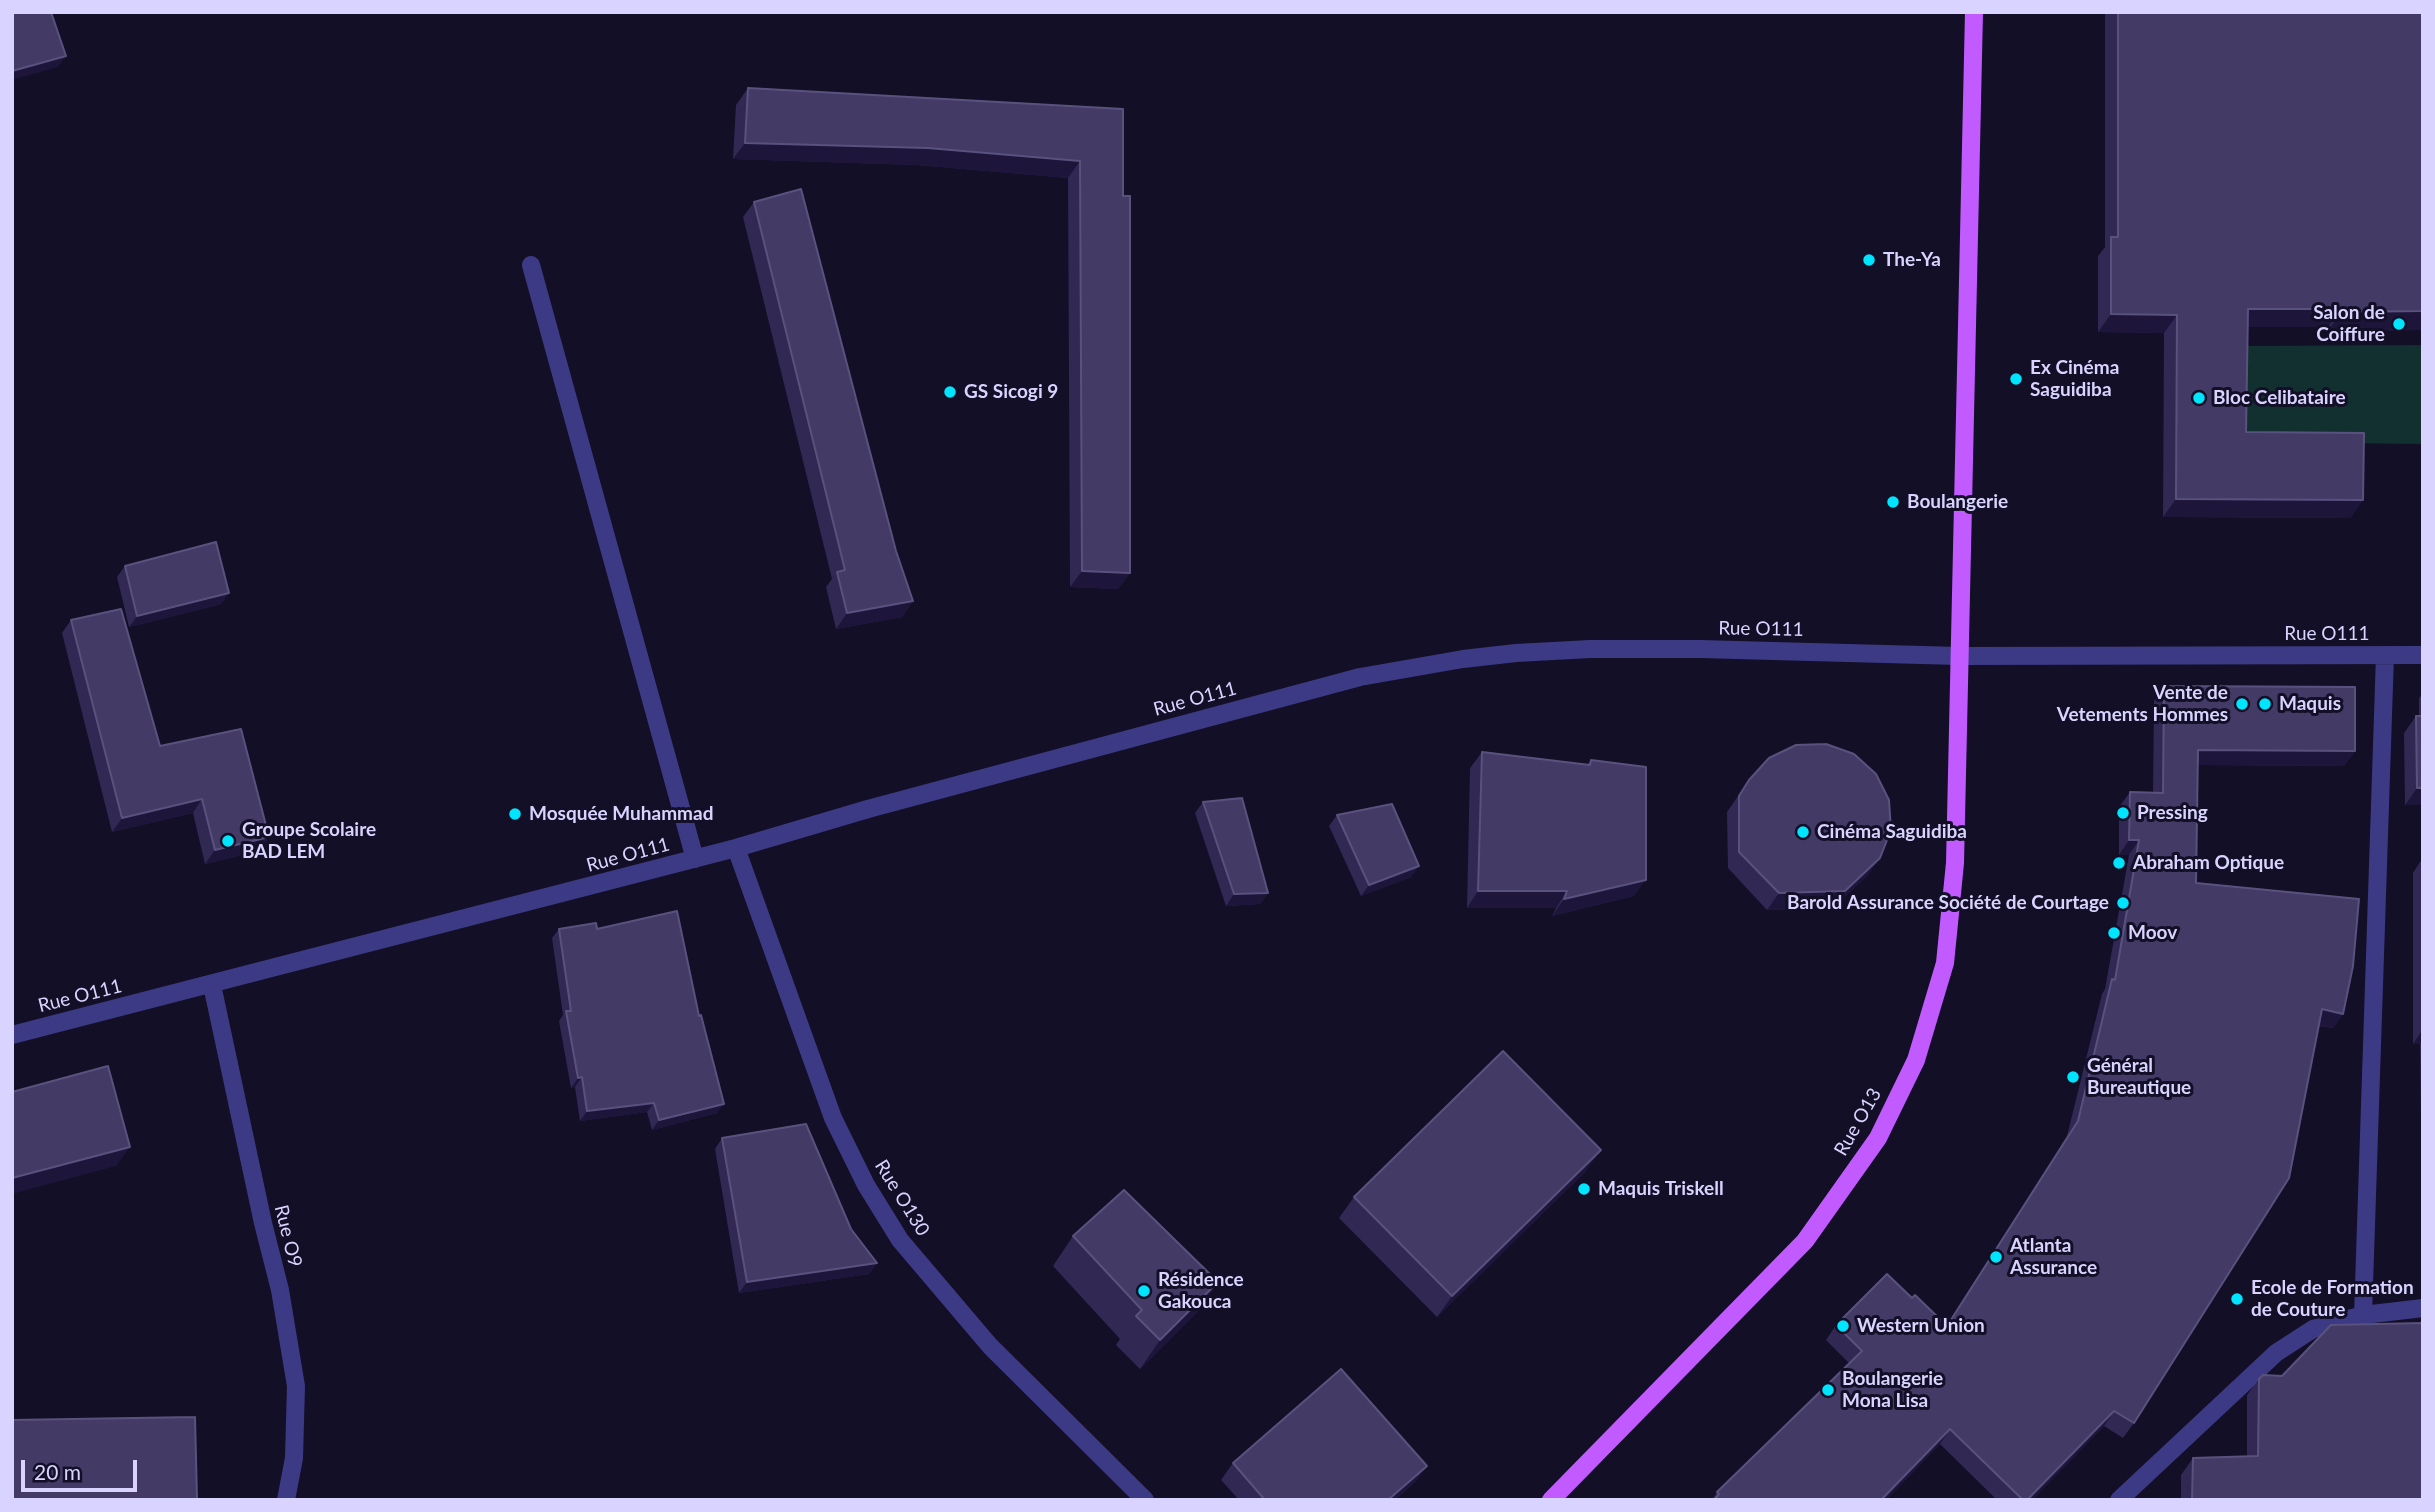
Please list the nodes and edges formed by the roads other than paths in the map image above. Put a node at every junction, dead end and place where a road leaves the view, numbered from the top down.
1 (1974, 12) edge
2 (531, 265) dead end
3 (2385, 654) junction
4 (2423, 654) edge
5 (1959, 656) junction
6 (736, 848) junction
7 (695, 859) junction
8 (212, 985) junction
9 (12, 1035) edge
10 (2423, 1308) edge
11 (2363, 1315) junction
12 (286, 1500) edge
13 (1145, 1500) edge
14 (1551, 1500) edge
15 (2119, 1500) edge

1 - 5 main road, Rue O13
2 - 7 street
3 - 4 street, Rue O111
3 - 5 street, Rue O111
3 - 11 street
5 - 6 street, Rue O111
5 - 14 main road, Rue O13
6 - 7 street, Rue O111
6 - 13 street, Rue O130
7 - 8 street, Rue O111
8 - 9 street, Rue O111
8 - 12 street, Rue O9
10 - 11 street
11 - 15 street

